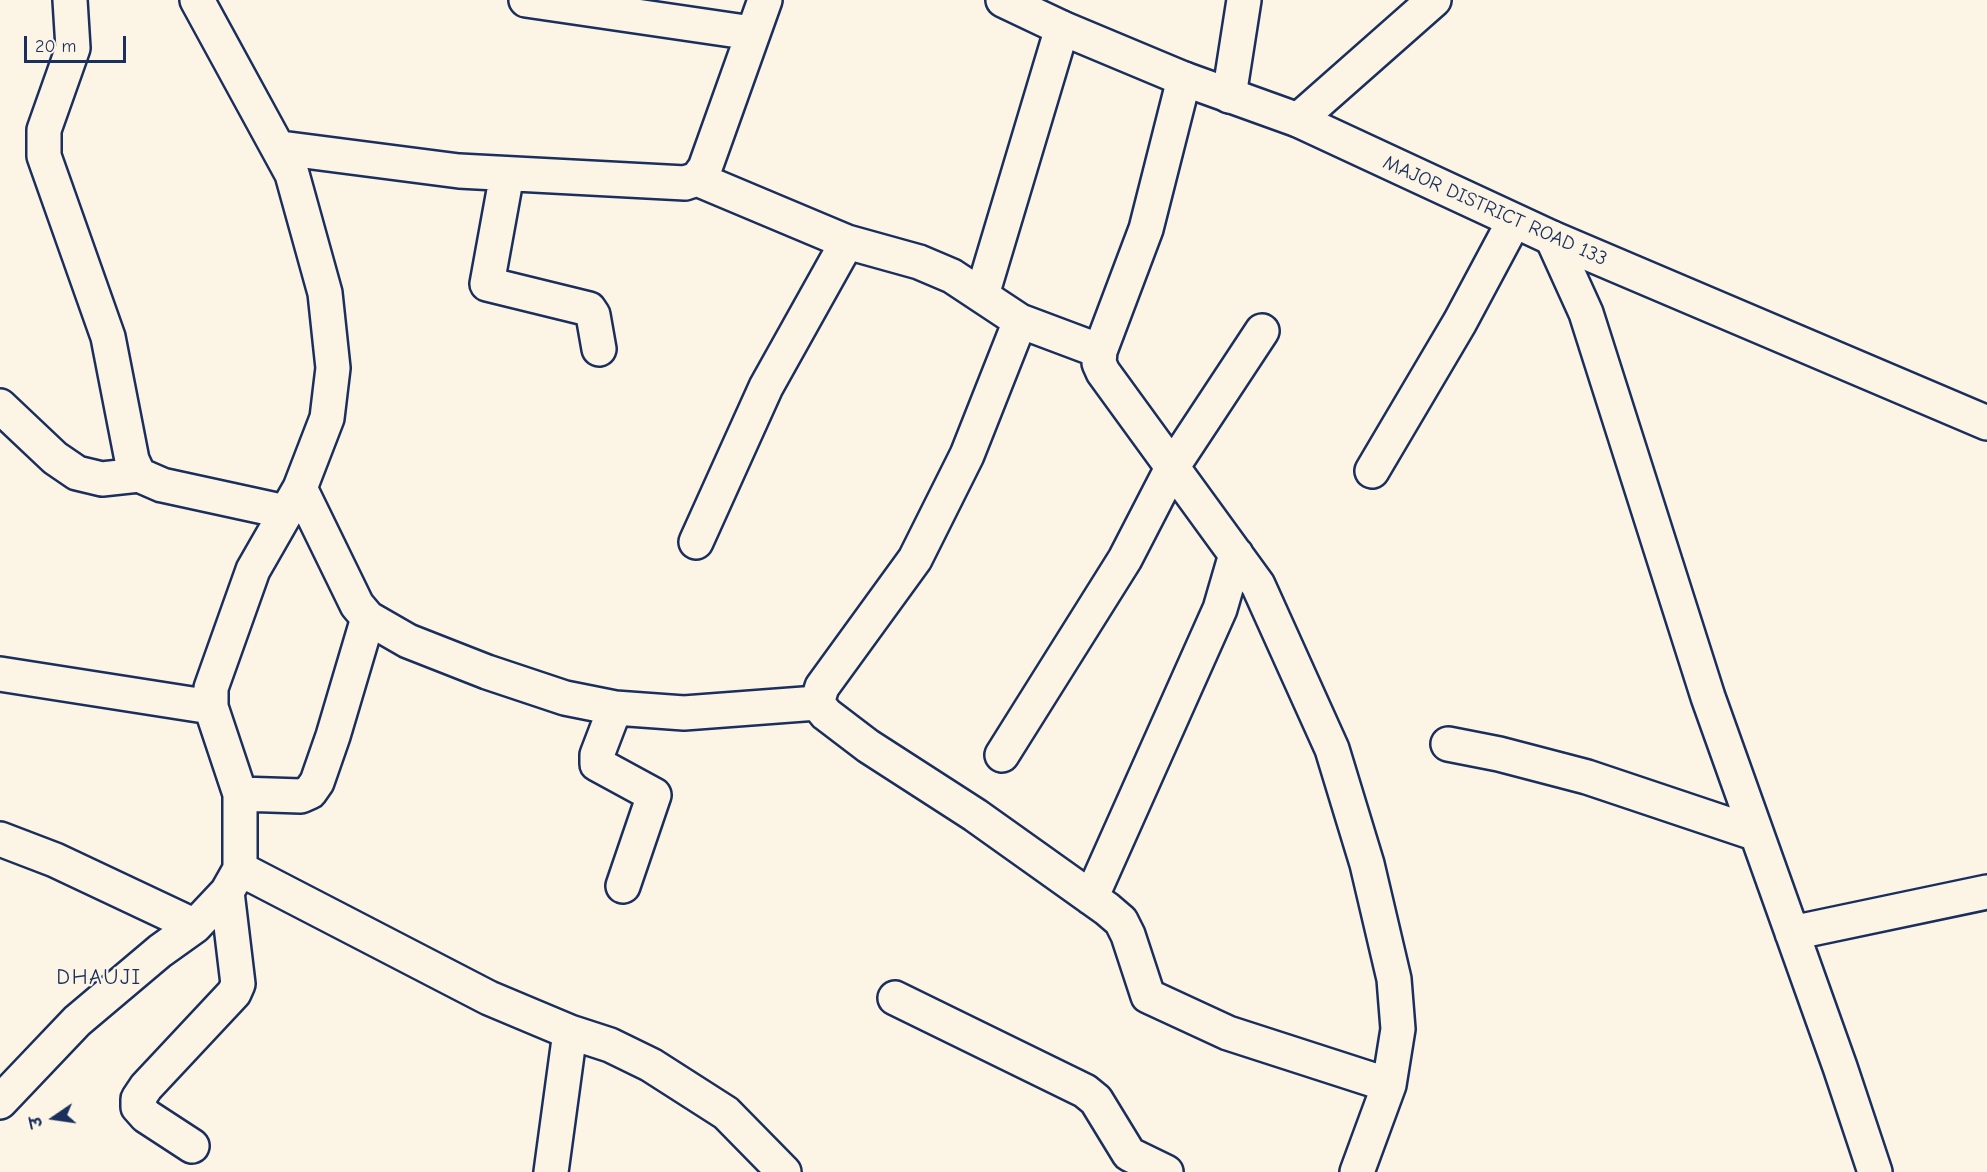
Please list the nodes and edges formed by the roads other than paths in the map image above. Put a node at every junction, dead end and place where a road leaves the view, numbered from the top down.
1 (70, 0) edge
2 (197, 0) edge
3 (525, 0) edge
4 (765, 0) edge
5 (1003, 0) edge
6 (1244, 0) edge
7 (1434, 0) edge
8 (1062, 28) junction
9 (752, 33) junction
10 (1184, 79) junction
11 (1229, 96) junction
12 (1298, 120) junction
13 (281, 148) junction
14 (507, 174) junction
15 (698, 179) junction
16 (1514, 221) junction
17 (1552, 238) junction
18 (847, 242) junction
19 (982, 295) junction
20 (1020, 321) junction
21 (1262, 331) dead end
22 (598, 349) dead end
23 (1100, 351) junction
24 (0, 406) edge
25 (1987, 423) edge
26 (1173, 466) junction
27 (1372, 471) dead end
28 (139, 475) junction
29 (293, 500) junction
30 (696, 542) dead end
31 (1236, 554) junction
32 (368, 618) junction
33 (0, 674) edge
34 (817, 703) junction
35 (211, 707) junction
36 (615, 708) junction
37 (1448, 744) dead end
38 (1002, 755) dead end
39 (240, 794) junction
40 (1757, 834) junction
41 (0, 839) edge
42 (234, 881) junction
43 (623, 886) dead end
44 (1987, 892) edge
45 (1091, 898) junction
46 (195, 926) junction
47 (1792, 933) junction
48 (895, 998) dead end
49 (570, 1032) junction
50 (1389, 1085) junction
51 (0, 1102) edge
52 (192, 1146) dead end
53 (552, 1172) edge
54 (784, 1172) edge
55 (1166, 1172) edge
56 (1357, 1172) edge
57 (1875, 1172) edge

1 - 28 street
2 - 13 street
3 - 9 street
4 - 9 street
5 - 8 street, MAJOR DISTRICT ROAD 133
6 - 11 street
7 - 12 street
8 - 10 street, MAJOR DISTRICT ROAD 133
8 - 19 street
9 - 15 street
10 - 11 street, MAJOR DISTRICT ROAD 133
10 - 23 street
11 - 12 street, MAJOR DISTRICT ROAD 133
12 - 16 street, MAJOR DISTRICT ROAD 133
13 - 14 street
13 - 29 street
14 - 15 street
14 - 22 street
15 - 18 street
16 - 17 street, MAJOR DISTRICT ROAD 133
16 - 27 street
17 - 25 street, MAJOR DISTRICT ROAD 133
17 - 40 street
18 - 19 street
18 - 30 street
19 - 20 street
20 - 23 street
20 - 34 street
21 - 26 street
23 - 26 street
24 - 28 street
26 - 31 street
26 - 38 street
28 - 29 street
29 - 32 street
29 - 35 street
31 - 45 street
31 - 50 street
32 - 36 street
32 - 39 street
33 - 35 street
34 - 36 street
34 - 45 street
35 - 39 street
36 - 43 street
37 - 40 street
39 - 42 street
40 - 47 street
41 - 46 street
42 - 46 street
42 - 49 street
42 - 52 street
44 - 47 street
45 - 50 street
46 - 51 street
47 - 57 street
48 - 55 street
49 - 53 street
49 - 54 street
50 - 56 street

